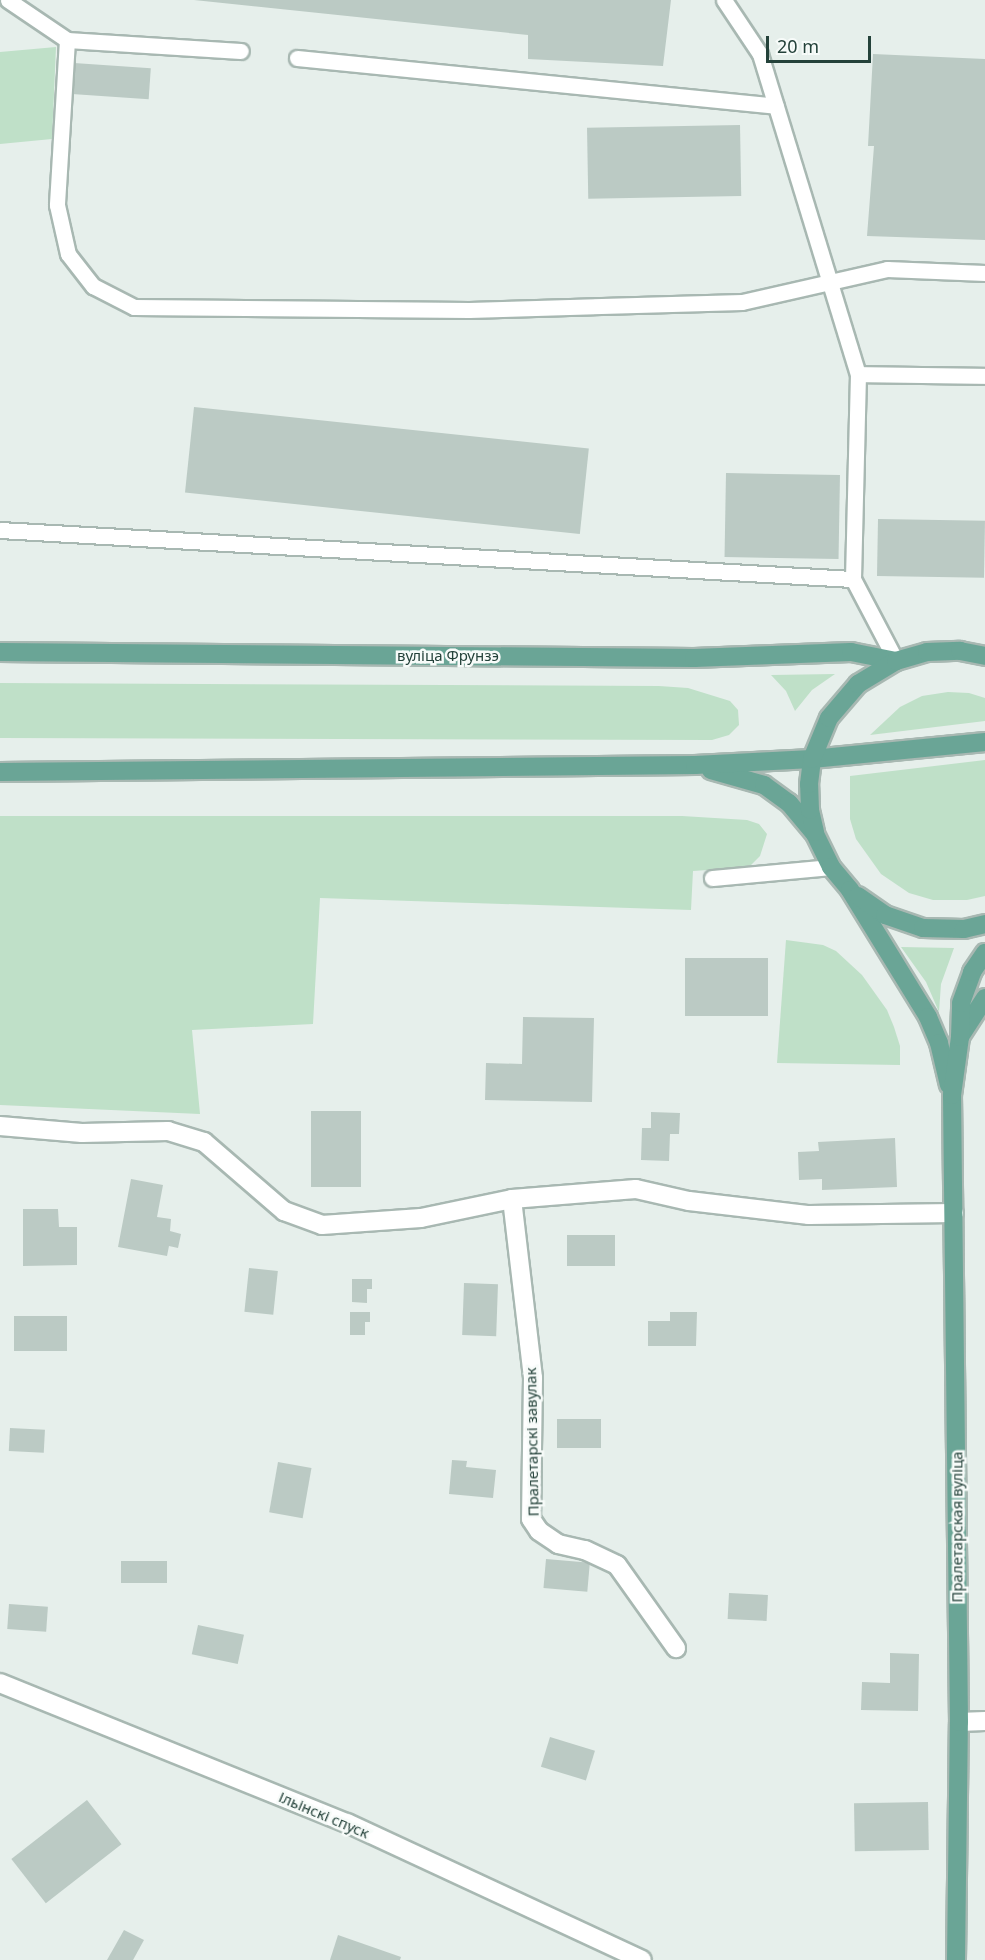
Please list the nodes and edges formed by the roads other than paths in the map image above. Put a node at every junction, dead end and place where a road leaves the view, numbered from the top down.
1 (8, 0) edge
2 (724, 0) edge
3 (67, 40) junction
4 (241, 51) dead end
5 (297, 58) dead end
6 (776, 106) junction
7 (985, 273) edge
8 (830, 282) junction
9 (858, 374) junction
10 (985, 375) edge
11 (0, 530) edge
12 (853, 579) junction
13 (0, 652) edge
14 (985, 656) edge
15 (896, 661) junction
16 (985, 742) edge
17 (812, 759) junction
18 (695, 765) junction
19 (0, 772) edge
20 (815, 834) junction
21 (831, 867) junction
22 (712, 878) dead end
23 (850, 890) junction
24 (985, 924) edge
25 (985, 953) edge
26 (985, 998) edge
27 (960, 1037) junction
28 (952, 1095) junction
29 (0, 1126) edge
30 (512, 1199) junction
31 (954, 1213) junction
32 (676, 1648) dead end
33 (0, 1683) edge
34 (985, 1721) edge
35 (959, 1722) junction
36 (642, 1960) edge
37 (956, 1960) edge

1 - 3 lane
2 - 6 lane
3 - 4 lane
3 - 8 lane
5 - 6 lane
6 - 8 lane
7 - 8 lane
8 - 9 lane
9 - 10 lane
9 - 12 lane
11 - 12 lane
12 - 15 lane
13 - 15 main road, вуліца Фрунзэ
14 - 15 main road, вуліца Фрунзэ
15 - 17 main road, вуліца Фрунзэ
16 - 17 main road
17 - 18 main road
17 - 20 main road, вуліца Фрунзэ
18 - 19 main road
18 - 20 main road
20 - 21 main road
21 - 22 lane
21 - 23 main road
23 - 24 main road
23 - 28 main road, Пралетарская вуліца
25 - 27 main road, Пралетарская вуліца
26 - 27 main road
27 - 28 main road, Пралетарская вуліца
28 - 31 main road, Пралетарская вуліца
29 - 30 street
30 - 31 street
30 - 32 street, Пралетарскі завулак
31 - 35 main road, Пралетарская вуліца
33 - 36 street, Ільінскі спуск
34 - 35 street
35 - 37 main road, Пралетарская вуліца

